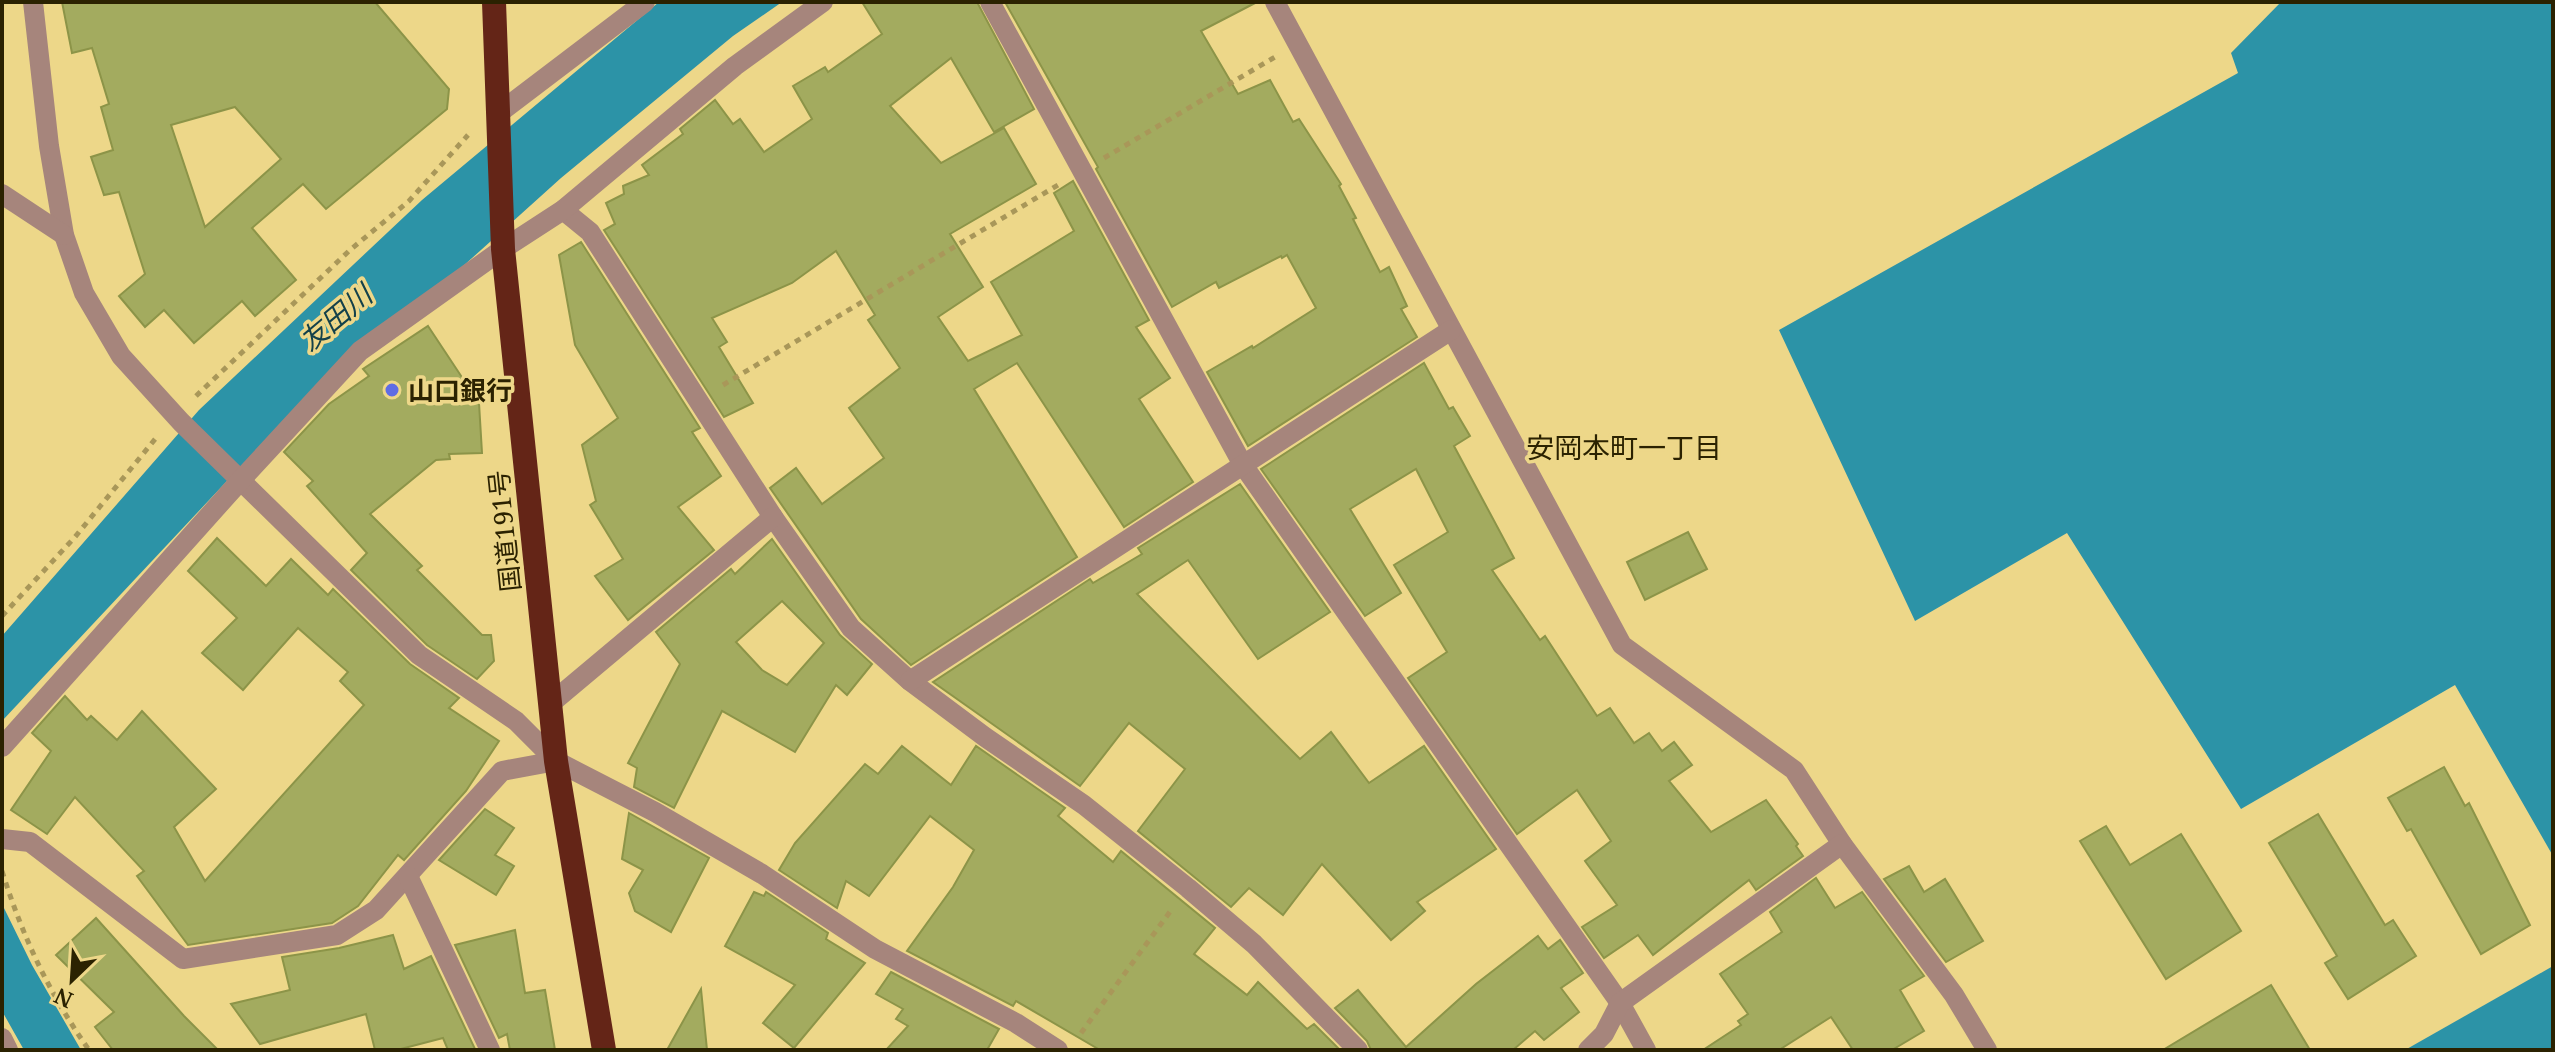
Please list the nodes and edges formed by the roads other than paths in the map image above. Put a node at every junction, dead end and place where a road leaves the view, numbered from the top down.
1 (33, 2) edge
2 (494, 2) edge
3 (645, 2) edge
4 (823, 2) edge
5 (990, 2) edge
6 (1275, 2) edge
7 (499, 113) junction
8 (2, 194) edge
9 (563, 210) junction
10 (64, 235) junction
11 (503, 249) junction
12 (1451, 330) junction
13 (1243, 465) junction
14 (240, 481) junction
15 (773, 517) junction
16 (910, 681) junction
17 (550, 704) junction
18 (2, 747) edge
19 (556, 761) junction
20 (2, 839) edge
21 (1842, 844) junction
22 (408, 876) junction
23 (1620, 1003) junction
24 (2, 1038) edge
25 (8, 1050) edge
26 (490, 1050) edge
27 (604, 1050) edge
28 (1058, 1050) edge
29 (1358, 1050) edge
30 (1588, 1050) edge
31 (1646, 1050) edge
32 (1987, 1050) edge

1 - 10 street
2 - 7 highway, 国道191号
3 - 7 street
4 - 9 street
5 - 13 street
6 - 12 street
7 - 11 highway, 国道191号
8 - 10 street
9 - 11 street
9 - 15 street
10 - 14 street
11 - 14 street
11 - 17 highway, 国道191号
12 - 13 street
12 - 21 street
13 - 16 street
13 - 23 street
14 - 18 street
14 - 19 street
15 - 16 street
15 - 17 street
16 - 29 street
17 - 19 highway, 国道191号
19 - 22 street
19 - 27 highway, 国道191号
19 - 28 street
20 - 22 street
21 - 23 street
21 - 32 street
22 - 26 street
23 - 30 street
23 - 31 street
24 - 25 street

